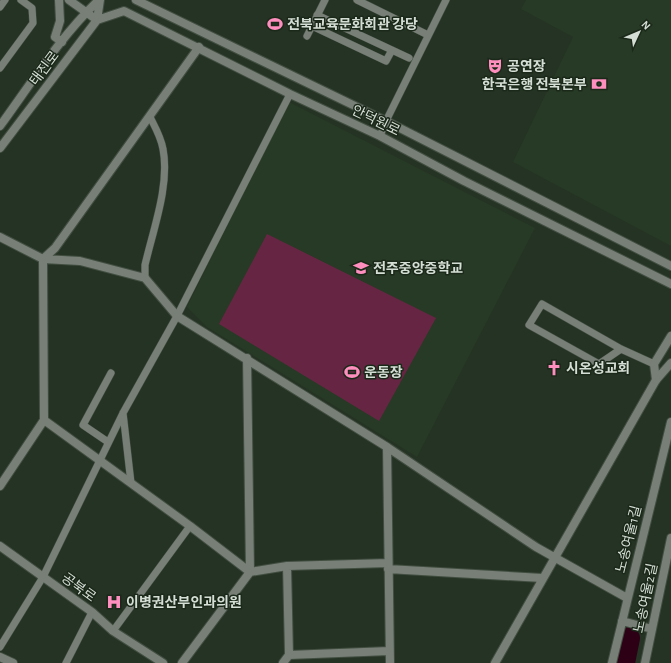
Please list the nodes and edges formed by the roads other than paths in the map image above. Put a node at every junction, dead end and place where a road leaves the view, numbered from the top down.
1 (5, 0) edge
2 (21, 0) edge
3 (59, 0) edge
4 (69, 0) edge
5 (99, 0) edge
6 (136, 0) edge
7 (325, 0) edge
8 (357, 0) edge
9 (446, 0) edge
10 (151, 4) edge
11 (0, 7) edge
12 (86, 12) junction
13 (317, 15) junction
14 (97, 20) junction
15 (312, 26) junction
16 (428, 35) junction
17 (307, 36) dead end
18 (62, 42) junction
19 (199, 47) junction
20 (392, 50) junction
21 (409, 58) dead end
22 (0, 68) edge
23 (290, 94) junction
24 (150, 117) junction
25 (386, 121) junction
26 (0, 126) edge
27 (380, 136) junction
28 (0, 148) edge
29 (0, 237) edge
30 (43, 259) junction
31 (671, 266) edge
32 (145, 278) junction
33 (671, 284) edge
34 (177, 316) junction
35 (671, 336) edge
36 (622, 349) junction
37 (247, 358) junction
38 (671, 363) edge
39 (654, 364) junction
40 (111, 373) dead end
41 (656, 380) junction
42 (123, 413) junction
43 (44, 420) junction
44 (671, 422) edge
45 (108, 442) junction
46 (387, 447) junction
47 (99, 460) junction
48 (131, 483) junction
49 (0, 486) edge
50 (190, 526) junction
51 (671, 538) edge
52 (0, 546) edge
53 (554, 558) junction
54 (287, 566) junction
55 (388, 566) junction
56 (250, 572) junction
57 (43, 577) junction
58 (542, 578) junction
59 (627, 598) junction
60 (92, 612) junction
61 (622, 621) junction
62 (652, 630) junction
63 (113, 631) junction
64 (0, 647) edge
65 (389, 651) junction
66 (289, 655) junction
67 (0, 656) edge
68 (13, 663) edge
69 (66, 663) edge
70 (163, 663) edge
71 (182, 663) edge
72 (283, 663) edge
73 (390, 663) edge
74 (495, 663) edge
75 (612, 663) edge
76 (645, 663) edge

1 - 11 lane
2 - 22 lane
3 - 18 street
4 - 12 street
5 - 12 street, 태진로
5 - 14 street, 태진로
6 - 10 street, 안덕원로
7 - 13 lane
8 - 16 lane
9 - 16 lane
10 - 25 street, 안덕원로
12 - 14 street
12 - 18 street, 태진로
13 - 15 lane
13 - 20 lane
14 - 19 street, 안덕원로
14 - 28 street, 태진로
15 - 17 lane
15 - 20 lane
16 - 25 lane
18 - 26 street, 태진로
19 - 23 street, 안덕원로
19 - 24 street
20 - 21 lane
23 - 27 street, 안덕원로
23 - 34 lane
24 - 30 street
24 - 32 lane
25 - 27 lane
25 - 31 street, 안덕원로
27 - 33 street, 안덕원로
29 - 30 street
30 - 32 street
30 - 43 street
32 - 34 street
34 - 37 street
34 - 42 lane
35 - 39 street
36 - 36 lane
36 - 39 lane
37 - 46 street
37 - 56 street
38 - 41 street
39 - 41 street
40 - 45 lane
41 - 53 street
42 - 45 lane
42 - 48 lane
43 - 47 street
43 - 49 street
44 - 59 street, 노송여울1길
45 - 47 lane
46 - 53 street
46 - 55 street
47 - 48 street
47 - 57 lane
48 - 50 street
50 - 56 street
50 - 63 lane
51 - 62 street, 노송여울2길
52 - 57 street, 공북로
53 - 58 street
53 - 59 street
54 - 55 street
54 - 56 street
54 - 66 street
55 - 58 street
55 - 65 street
56 - 71 street
57 - 60 street, 공북로
57 - 64 lane
58 - 74 street
59 - 61 street, 노송여울1길
60 - 63 street, 공북로
60 - 69 lane
61 - 62 street
61 - 75 street, 노송여울1길
62 - 76 street, 노송여울2길
63 - 70 street, 공북로
65 - 66 street
65 - 73 street
66 - 72 street
67 - 68 street

